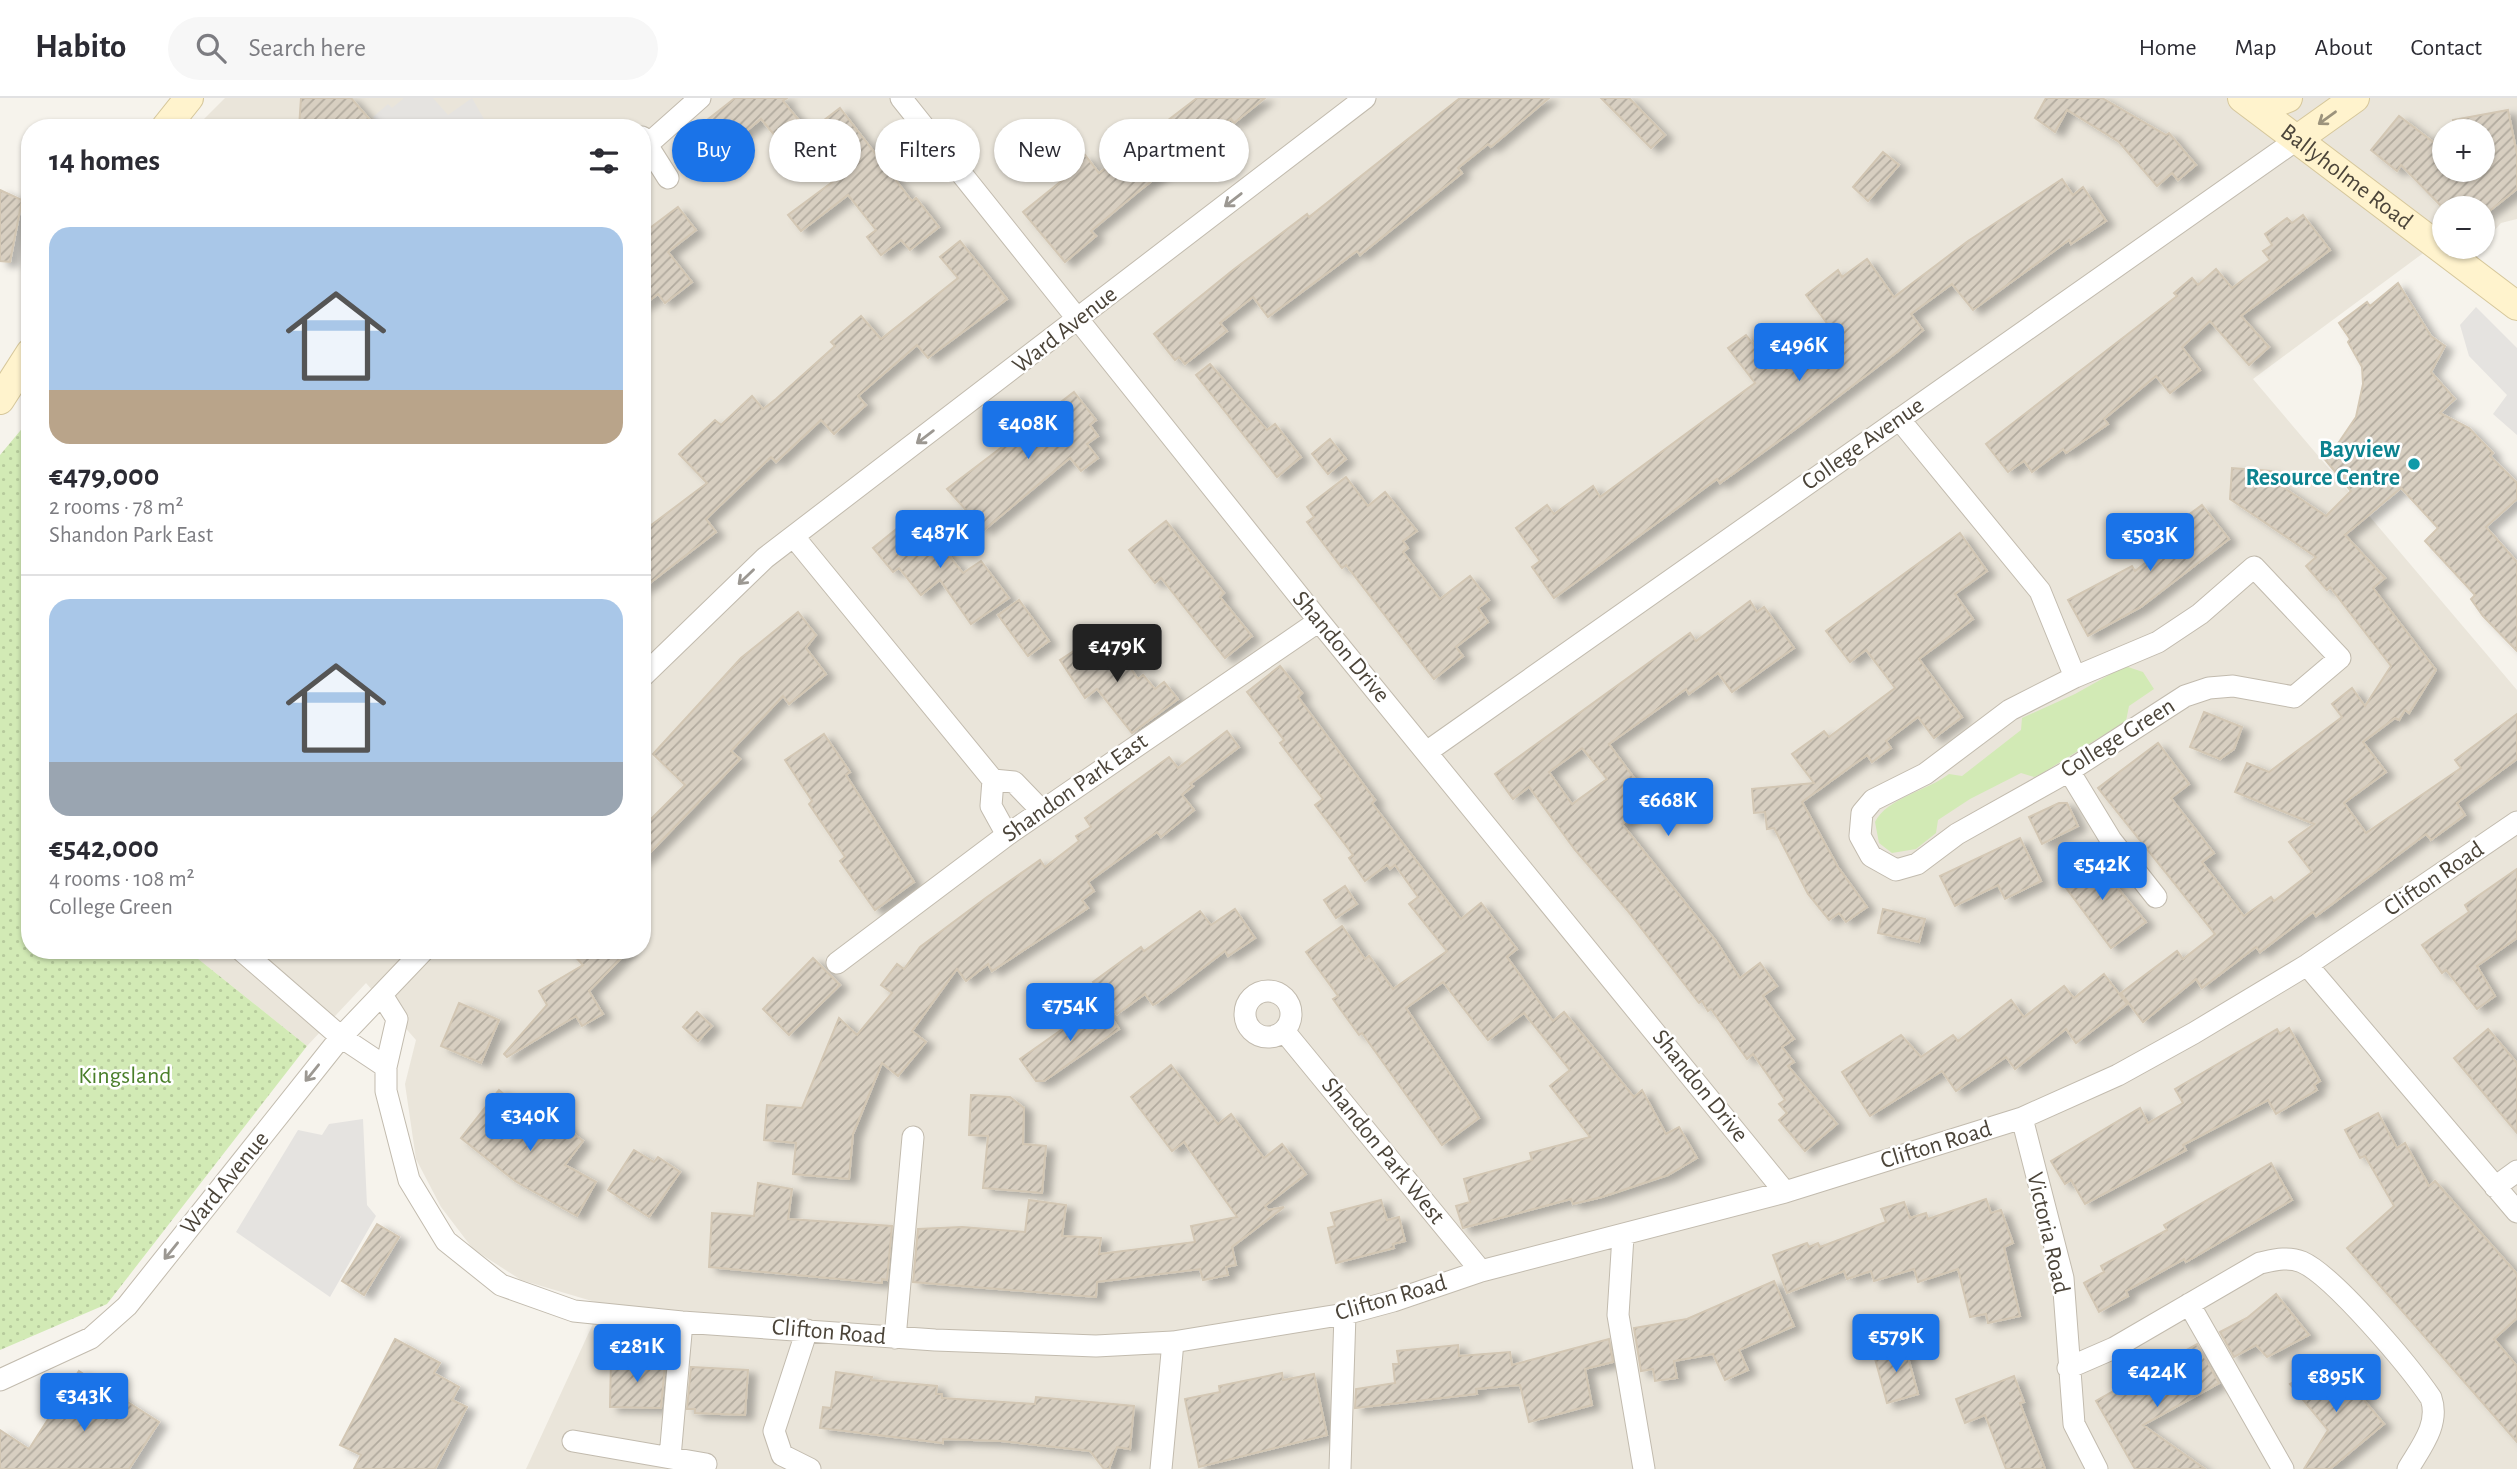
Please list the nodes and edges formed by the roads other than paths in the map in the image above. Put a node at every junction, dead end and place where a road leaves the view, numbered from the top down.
1 (190, 98) edge
2 (700, 98) edge
3 (901, 98) edge
4 (1365, 98) edge
5 (2288, 98) edge
6 (2355, 98) edge
7 (2250, 103) edge
8 (172, 119) edge
9 (651, 127) edge
10 (2299, 138) junction
11 (651, 151) edge
12 (668, 178) dead end
13 (2517, 306) edge
14 (1077, 321) junction
15 (21, 367) edge
16 (0, 400) edge
17 (1899, 419) junction
18 (794, 537) junction
19 (1319, 621) junction
20 (651, 668) edge
21 (2075, 677) junction
22 (1428, 751) junction
23 (2069, 771) junction
24 (993, 780) junction
25 (1042, 811) junction
26 (2517, 822) edge
27 (1007, 835) junction
28 (2155, 897) dead end
29 (251, 959) edge
30 (416, 959) edge
31 (837, 963) dead end
32 (2307, 965) junction
33 (383, 995) junction
34 (1284, 1031) dead end
35 (341, 1038) junction
36 (386, 1067) junction
37 (2022, 1118) junction
38 (913, 1138) dead end
39 (2517, 1171) edge
40 (2495, 1187) junction
41 (1785, 1192) junction
42 (2517, 1212) edge
43 (1623, 1236) junction
44 (1481, 1271) junction
45 (2189, 1304) junction
46 (1345, 1314) junction
47 (682, 1322) junction
48 (807, 1330) junction
49 (895, 1338) junction
50 (1173, 1342) junction
51 (2068, 1368) junction
52 (0, 1380) edge
53 (573, 1441) dead end
54 (670, 1457) junction
55 (706, 1464) dead end
56 (810, 1469) edge
57 (1161, 1469) edge
58 (1340, 1469) edge
59 (1644, 1469) edge
60 (2097, 1469) edge
61 (2283, 1469) edge
62 (2408, 1469) edge

1 - 8 main road
2 - 9 street
3 - 14 street, Shandon Drive
4 -> 14 street, Ward Avenue
5 - 7 main road
6 -> 10 main road
7 - 10 main road, Ballyholme Road
10 - 13 main road, Ballyholme Road
10 - 17 street, College Avenue
11 - 12 street
14 -> 18 street, Ward Avenue
14 - 19 street, Shandon Drive
15 - 16 main road
17 - 21 street
17 - 22 street, College Avenue
18 -> 20 street, Ward Avenue
18 - 24 street
19 - 22 street, Shandon Drive
19 - 25 street, Shandon Park East
21 - 23 street, College Green
21 - 23 street, College Green
22 - 41 street, Shandon Drive
23 - 28 street
24 - 25 street
24 - 27 street
25 - 27 street, Shandon Park East
26 - 32 street, Clifton Road
27 - 31 street, Shandon Park East
29 - 35 street
30 - 33 street, Ward Avenue
32 - 37 street, Clifton Road
32 - 40 street
33 - 35 street, Ward Avenue
33 - 36 street, Clifton Road
34 - 44 street, Shandon Park West
35 - 36 street
35 -> 52 street, Ward Avenue
36 - 47 street, Clifton Road
37 - 41 street, Clifton Road
37 - 51 street, Victoria Road
38 - 49 street
39 - 40 street
40 - 42 street
41 - 43 street, Clifton Road
43 - 44 street, Clifton Road
43 - 59 street
44 - 46 street, Clifton Road
45 - 51 street
45 - 61 street
45 - 62 street
46 - 50 street, Clifton Road
46 - 58 street
47 - 48 street, Clifton Road
47 - 54 street
48 - 49 street, Clifton Road
48 - 56 street
49 - 50 street, Clifton Road
50 - 57 street
51 - 60 street, Victoria Road
53 - 54 street
54 - 55 street

